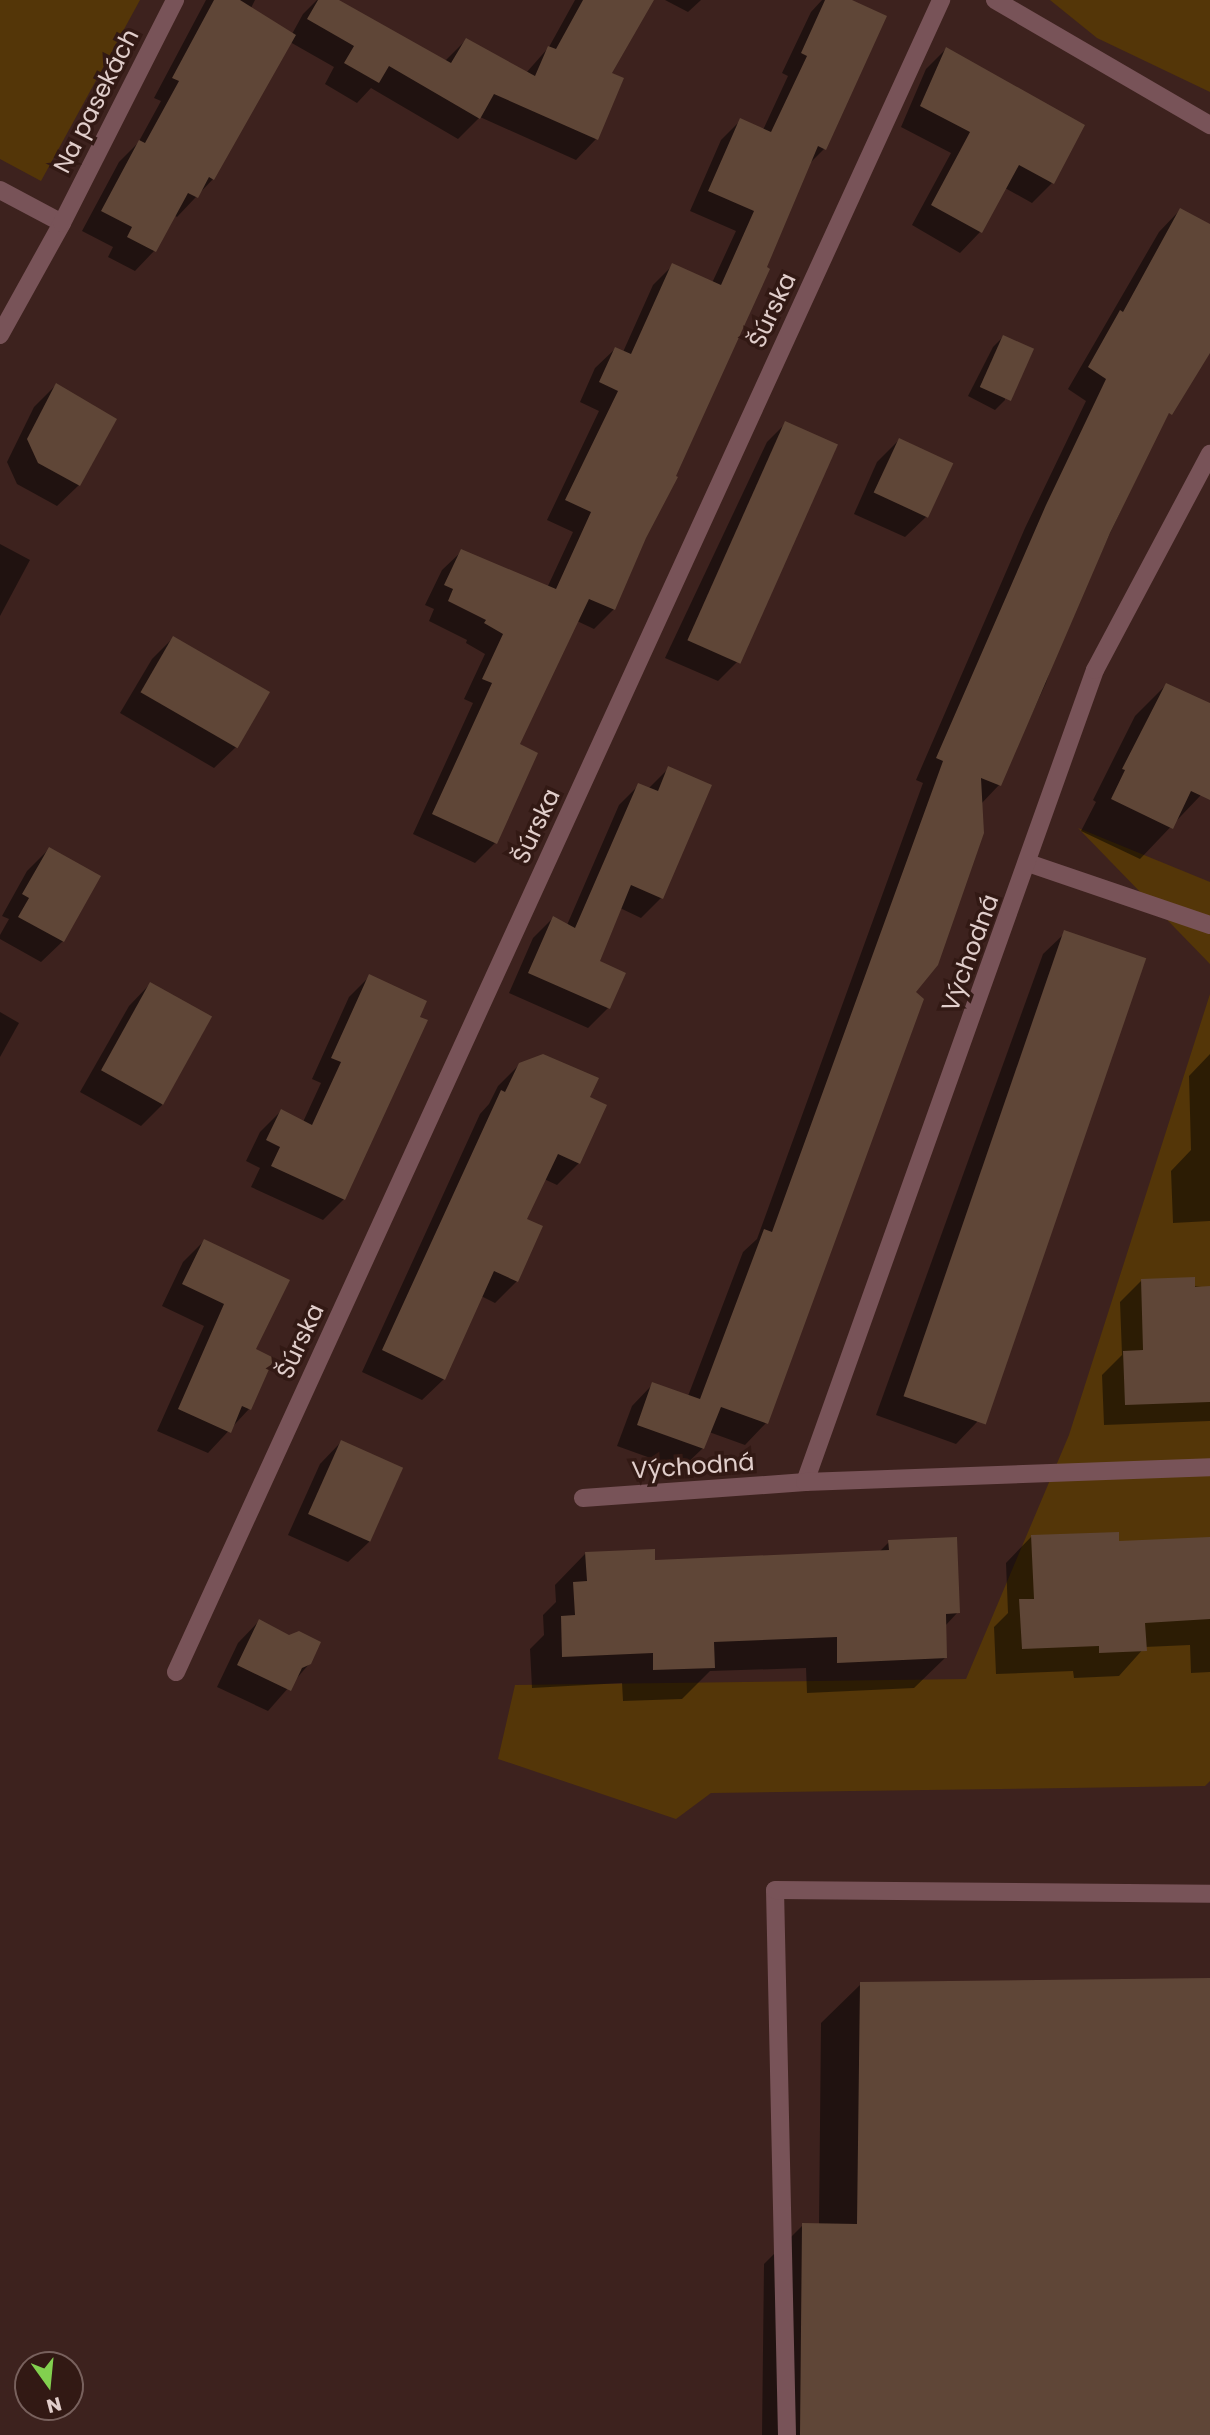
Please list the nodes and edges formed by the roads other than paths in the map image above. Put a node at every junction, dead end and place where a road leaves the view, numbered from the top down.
1 (175, 0) edge
2 (941, 0) edge
3 (995, 0) edge
4 (1210, 125) edge
5 (0, 190) edge
6 (62, 223) junction
7 (0, 335) edge
8 (1210, 454) edge
9 (1028, 863) junction
10 (1210, 925) edge
11 (1210, 1467) edge
12 (806, 1482) junction
13 (583, 1498) dead end
14 (176, 1672) dead end
15 (1210, 1894) edge
16 (787, 2435) edge

1 - 6 street, Na pasekách
2 - 14 street, Šúrska
3 - 4 street
5 - 6 street
6 - 7 street, Na pasekách
8 - 9 street, Východná
9 - 10 street
9 - 12 street, Východná
11 - 12 street, Východná
12 - 13 street, Východná
15 - 16 street

